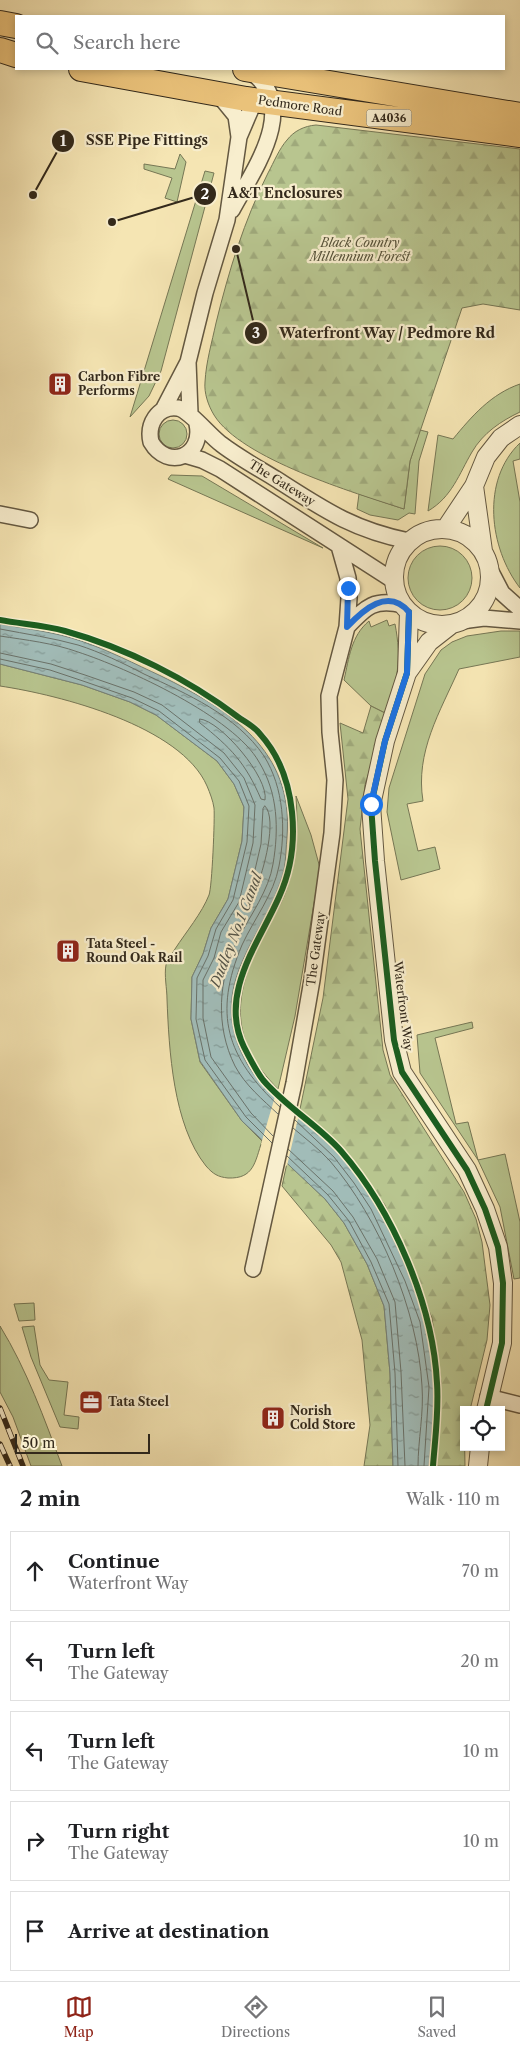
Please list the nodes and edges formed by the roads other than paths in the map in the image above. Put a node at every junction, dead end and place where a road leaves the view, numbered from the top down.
1 (0, 23) edge
2 (15, 26) edge
3 (0, 50) edge
4 (15, 55) edge
5 (86, 70) edge
6 (246, 70) edge
7 (251, 70) edge
8 (288, 76) junction
9 (218, 94) junction
10 (265, 97) junction
11 (301, 107) junction
12 (520, 115) edge
13 (270, 135) junction
14 (520, 136) edge
15 (240, 137) junction
16 (227, 220) junction
17 (188, 362) junction
18 (163, 410) junction
19 (193, 419) junction
20 (520, 425) edge
21 (185, 455) junction
22 (474, 486) junction
23 (0, 514) edge
24 (30, 520) dead end
25 (446, 528) junction
26 (409, 541) junction
27 (339, 546) junction
28 (483, 551) junction
29 (490, 568) junction
30 (394, 581) junction
31 (406, 609) junction
32 (520, 609) edge
33 (520, 621) edge
34 (457, 623) junction
35 (347, 627) junction
36 (407, 673) junction
37 (253, 1269) dead end
38 (487, 1403) edge
39 (520, 1404) edge
40 (480, 1451) edge
41 (478, 1466) edge

1 - 2 highway
3 - 4 highway
5 - 9 highway, Pedmore Road / A4036
6 - 10 street
7 - 8 highway, A4036
8 - 10 street
8 - 12 highway, A4036
9 - 10 highway, Pedmore Road / A4036
9 - 15 street, The Gateway
10 - 11 highway, Pedmore Road / A4036
10 - 13 street, The Gateway
10 - 15 street, The Gateway
11 - 13 street, The Gateway
11 - 14 highway, Pedmore Road / A4036
13 - 16 street, The Gateway
15 - 16 street, The Gateway
16 - 17 street, The Gateway
17 - 18 street, The Gateway
17 - 19 street, The Gateway
18 - 19 street
18 - 21 street, The Gateway
19 - 21 street, The Gateway
19 - 26 street, The Gateway
20 - 22 street, Waterfront Way
21 - 27 street, The Gateway
22 - 25 street, Waterfront Way
22 - 28 street, Waterfront Way
23 - 24 street
25 - 26 street
25 - 28 street, Waterfront Way
26 - 30 street
27 - 30 street, The Gateway
27 - 35 street, The Gateway
28 - 29 street, Waterfront Way
29 - 32 street
29 - 34 street, Waterfront Way
30 - 31 street, Waterfront Way
31 - 34 street
31 - 35 street
31 - 36 street, Waterfront Way
33 - 34 street
34 - 36 street, Waterfront Way
35 - 37 street, The Gateway
36 - 38 street, Waterfront Way
38 - 39 street
40 - 41 street

